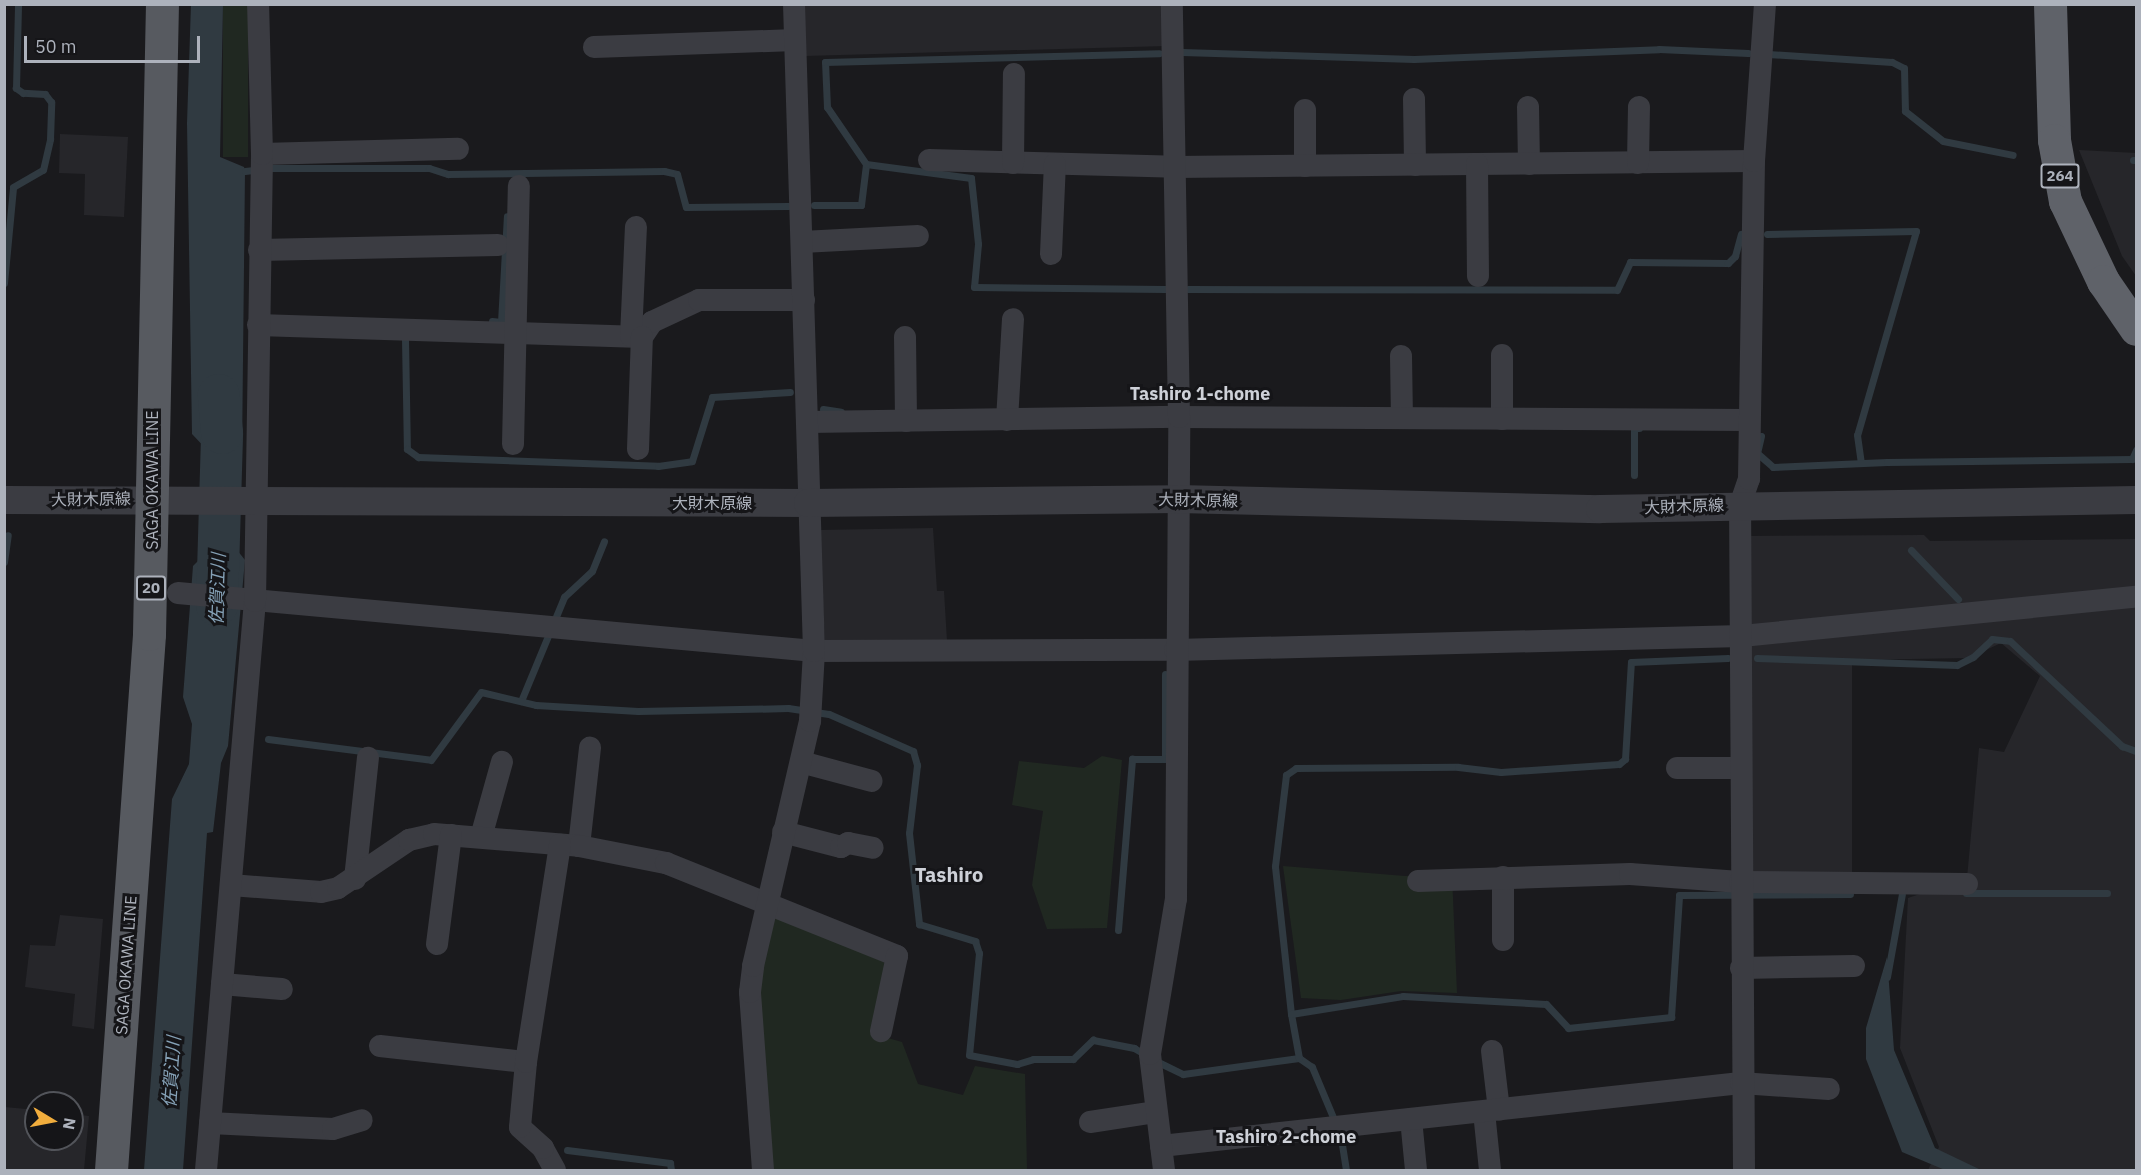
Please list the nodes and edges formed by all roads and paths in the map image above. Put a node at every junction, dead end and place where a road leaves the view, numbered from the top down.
1 (162, 4) edge
2 (258, 4) edge
3 (794, 4) edge
4 (1172, 4) edge
5 (1765, 4) edge
6 (2050, 4) edge
7 (795, 40) junction
8 (594, 47) dead end
9 (1014, 74) dead end
10 (1414, 99) dead end
11 (1528, 107) dead end
12 (1639, 107) dead end
13 (1305, 110) dead end
14 (458, 149) dead end
15 (929, 160) dead end
16 (1754, 162) junction
17 (1013, 163) junction
18 (1638, 163) junction
19 (1054, 164) junction
20 (1477, 164) junction
21 (1529, 164) junction
22 (1415, 165) junction
23 (261, 166) junction
24 (1305, 166) junction
25 (1175, 167) junction
26 (519, 186) dead end
27 (636, 227) dead end
28 (918, 236) dead end
29 (802, 242) junction
30 (498, 245) dead end
31 (259, 250) junction
32 (1051, 254) dead end
33 (1479, 276) dead end
34 (804, 300) junction
35 (1013, 319) dead end
36 (258, 325) junction
37 (2136, 329) edge
38 (516, 335) junction
39 (637, 336) junction
40 (905, 337) dead end
41 (1502, 355) dead end
42 (1401, 356) dead end
43 (1179, 417) junction
44 (1402, 418) junction
45 (1502, 419) junction
46 (1007, 420) junction
47 (1749, 420) junction
48 (906, 421) junction
49 (808, 422) junction
50 (513, 444) dead end
51 (638, 449) dead end
52 (164, 499) junction
53 (1178, 499) junction
54 (4, 500) edge
55 (259, 500) junction
56 (2136, 500) edge
57 (808, 503) junction
58 (1740, 505) junction
59 (178, 593) dead end
60 (2136, 597) edge
61 (255, 601) junction
62 (1742, 636) junction
63 (1175, 650) junction
64 (814, 651) junction
65 (590, 748) dead end
66 (368, 758) dead end
67 (502, 762) dead end
68 (801, 762) junction
69 (1677, 768) dead end
70 (1741, 768) junction
71 (872, 781) dead end
72 (783, 832) junction
73 (451, 835) junction
74 (481, 837) junction
75 (570, 845) junction
76 (873, 848) dead end
77 (1503, 877) junction
78 (355, 879) junction
79 (1418, 881) dead end
80 (1967, 884) dead end
81 (231, 885) junction
82 (1740, 892) junction
83 (765, 900) junction
84 (1503, 940) dead end
85 (436, 944) dead end
86 (1854, 966) dead end
87 (1741, 968) junction
88 (222, 984) junction
89 (282, 989) dead end
90 (881, 1031) dead end
91 (380, 1046) dead end
92 (1492, 1051) dead end
93 (526, 1062) junction
94 (1741, 1083) junction
95 (1829, 1089) dead end
96 (1492, 1111) junction
97 (1156, 1112) junction
98 (1411, 1119) junction
99 (362, 1120) dead end
100 (1090, 1122) dead end
101 (210, 1124) junction
102 (1161, 1146) junction
103 (111, 1170) edge
104 (206, 1170) edge
105 (555, 1170) edge
106 (763, 1170) edge
107 (1164, 1170) edge
108 (1416, 1170) edge
109 (1490, 1170) edge
110 (1744, 1170) edge

1 - 52 main road, SAGA OKAWA LINE / 20
2 - 23 street
3 - 7 street
4 - 25 street
5 - 16 street
6 - 37 highway, 264
7 - 8 street
7 - 29 street
9 - 17 street
10 - 22 street
11 - 21 street
12 - 18 street
13 - 24 street
14 - 23 street
15 - 17 street
16 - 18 street
16 - 47 street
17 - 19 street
18 - 21 street
19 - 25 street
19 - 32 street
20 - 21 street
20 - 22 street
20 - 33 street
22 - 24 street
23 - 31 street
24 - 25 street
25 - 43 street
26 - 38 street
27 - 39 street
28 - 29 street
29 - 34 street
30 - 31 street
31 - 36 street
34 - 39 street
34 - 49 street
35 - 46 street
36 - 38 street
36 - 55 street
38 - 39 street
38 - 50 street
39 - 51 street
40 - 48 street
41 - 45 street
42 - 44 street
43 - 44 street
43 - 46 street
43 - 53 street
44 - 45 street
45 - 47 street
46 - 48 street
47 - 58 street
48 - 49 street
49 - 57 street
52 - 54 street, 大財木原線
52 - 55 street, 大財木原線
52 - 103 main road, SAGA OKAWA LINE / 20
53 - 57 street, 大財木原線
53 - 58 street, 大財木原線
53 - 63 street
55 - 57 street, 大財木原線
55 - 61 street
56 - 58 street, 大財木原線
57 - 64 street
58 - 62 street
59 - 61 street
60 - 62 street
61 - 64 street
61 - 81 street
62 - 63 street
62 - 70 street
63 - 64 street
63 - 97 street
64 - 68 street
65 - 75 street
66 - 78 street
67 - 74 street
68 - 71 street
68 - 72 street
69 - 70 street
70 - 82 street
72 - 76 street
72 - 83 street
73 - 74 street
73 - 78 street
73 - 85 street
74 - 75 street
75 - 83 street
75 - 93 street
77 - 79 street
77 - 82 street
77 - 84 street
78 - 81 street
80 - 82 street
81 - 88 street
82 - 87 street
83 - 90 street
83 - 106 street
86 - 87 street
87 - 94 street
88 - 89 street
88 - 101 street
91 - 93 street
92 - 96 street
93 - 105 street
94 - 95 street
94 - 96 street
94 - 110 street
96 - 98 street
96 - 109 street
97 - 100 street
97 - 102 street
98 - 102 street
98 - 108 street
99 - 101 street
101 - 104 street
102 - 107 street

